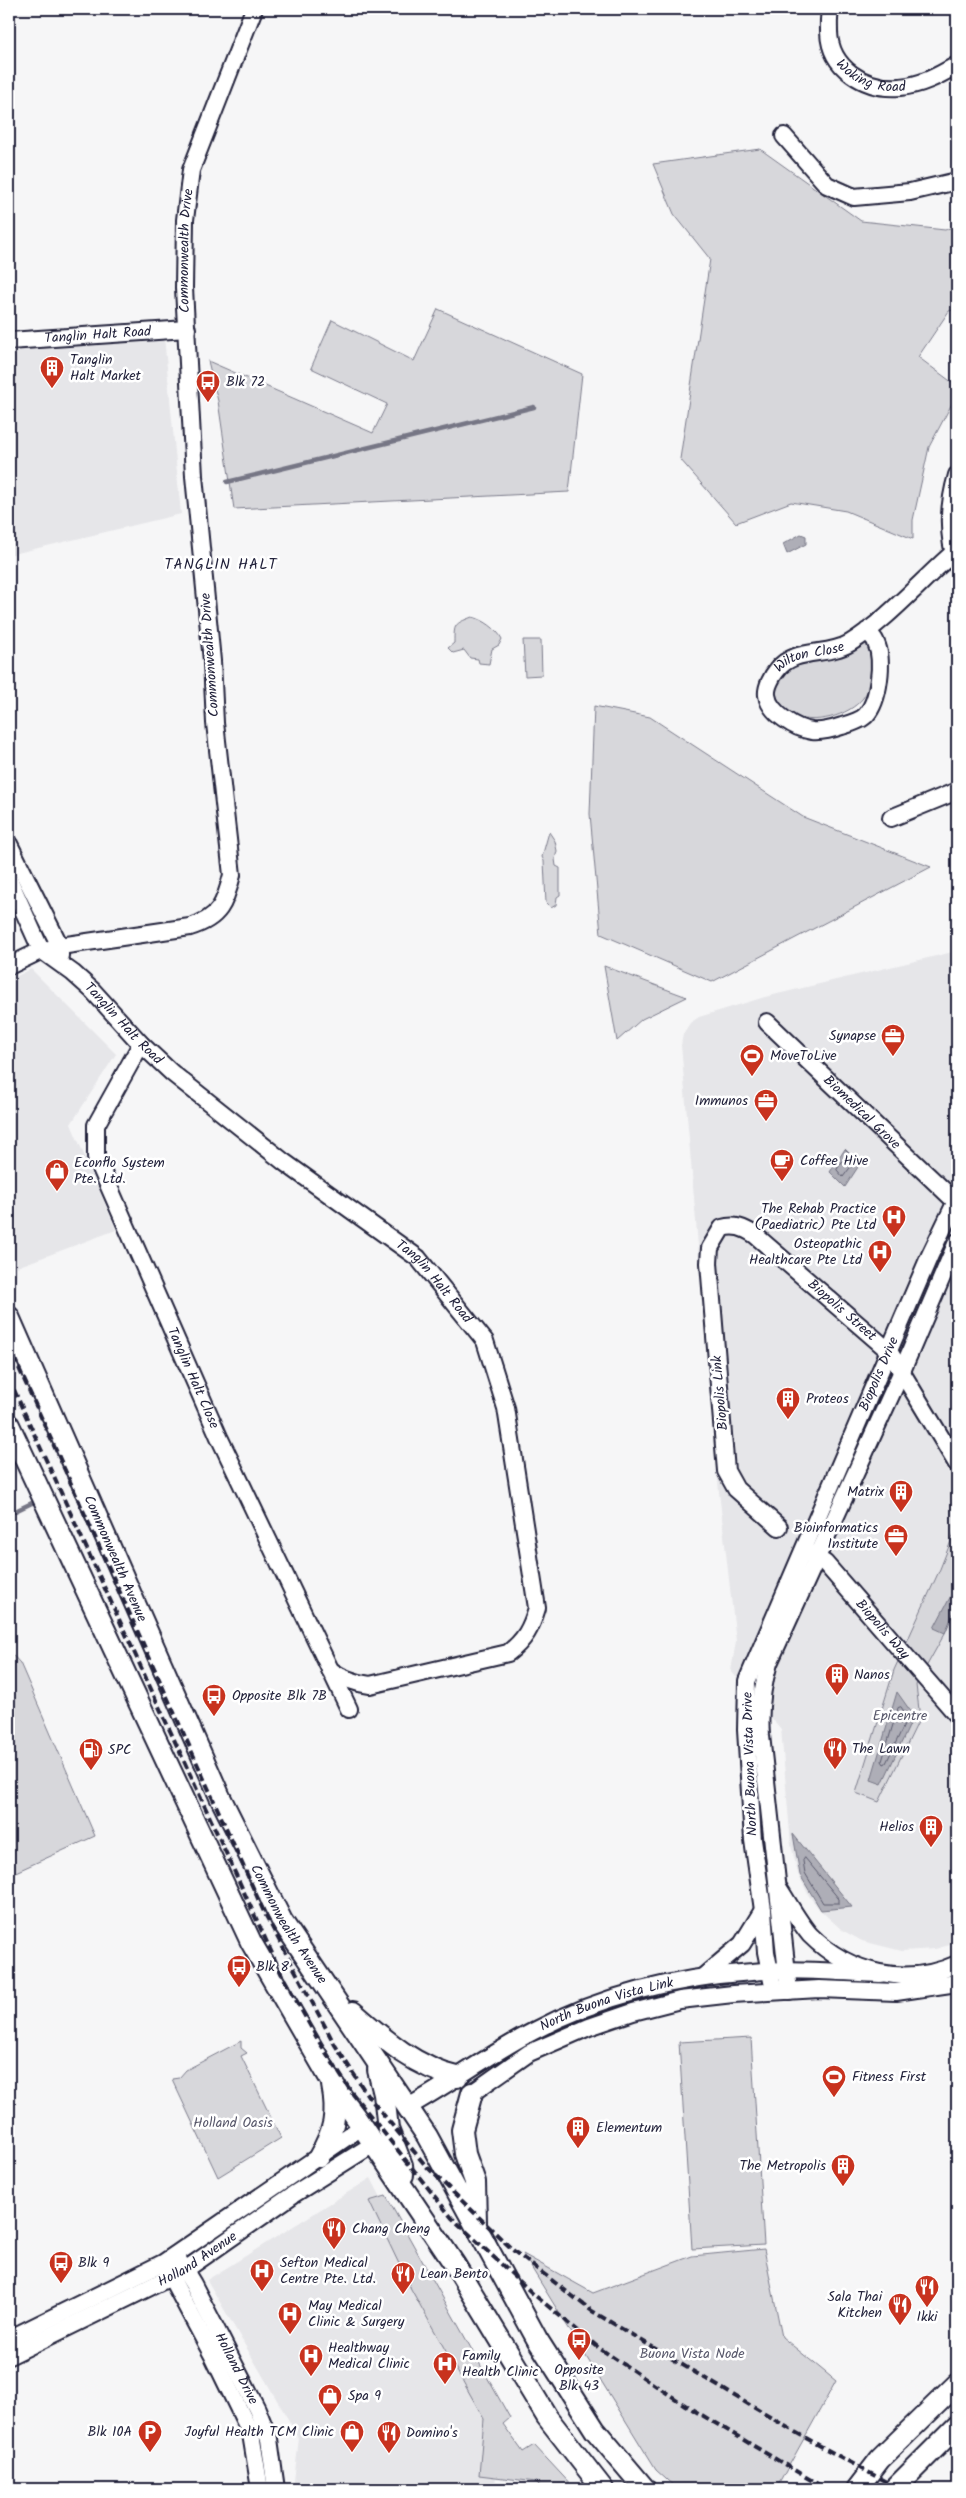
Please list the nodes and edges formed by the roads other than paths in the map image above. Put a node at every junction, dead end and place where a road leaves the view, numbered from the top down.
1 (254, 9) edge
2 (831, 9) edge
3 (957, 65) edge
4 (784, 136) dead end
5 (957, 181) edge
6 (187, 330) junction
7 (9, 341) edge
8 (957, 475) edge
9 (955, 559) edge
10 (867, 631) junction
11 (957, 791) edge
12 (891, 818) dead end
13 (9, 844) edge
14 (9, 879) edge
15 (60, 946) junction
16 (41, 950) junction
17 (61, 963) junction
18 (9, 966) edge
19 (767, 1022) dead end
20 (141, 1044) junction
21 (957, 1201) edge
22 (714, 1238) joint
23 (957, 1242) edge
24 (9, 1317) edge
25 (890, 1351) junction
26 (902, 1371) junction
27 (9, 1425) edge
28 (957, 1464) edge
29 (779, 1527) dead end
30 (809, 1554) junction
31 (330, 1670) junction
32 (349, 1709) dead end
33 (957, 1714) edge
34 (776, 1885) junction
35 (763, 1910) junction
36 (957, 1964) edge
37 (779, 1971) junction
38 (880, 1974) junction
39 (704, 1976) junction
40 (957, 1983) edge
41 (781, 1991) junction
42 (331, 1993) junction
43 (374, 2056) junction
44 (457, 2077) junction
45 (332, 2082) junction
46 (472, 2093) joint
47 (408, 2107) junction
48 (362, 2126) junction
49 (381, 2136) junction
50 (427, 2136) junction
51 (319, 2157) junction
52 (476, 2224) junction
53 (174, 2267) junction
54 (33, 2336) junction
55 (9, 2339) edge
56 (9, 2356) edge
57 (957, 2384) edge
58 (957, 2426) edge
59 (260, 2489) edge
60 (276, 2489) edge
61 (603, 2489) edge
62 (645, 2489) edge
63 (857, 2489) edge
64 (894, 2489) edge

1 - 6 street, Commonwealth Drive
2 - 3 street, Woking Road
4 - 5 street
6 - 7 street, Tanglin Halt Road
6 - 15 street, Commonwealth Drive
8 - 9 street
9 - 10 street, Wilton Close
10 - 10 street, Wilton Close
11 - 12 street
13 - 15 street
14 - 16 street
15 - 16 street, Commonwealth Drive
15 - 17 street
16 - 17 street, Tanglin Halt Road
16 - 18 street, Commonwealth Drive
17 - 20 street, Tanglin Halt Road
19 - 21 street, Biomedical Grove
20 - 31 street, Tanglin Halt Close
20 - 31 street, Tanglin Halt Road
21 - 25 street, Biopolis Drive
22 - 25 street, Biopolis Street
22 - 29 street, Biopolis Link
23 - 26 street, Biopolis Drive
24 - 42 main road, Commonwealth Avenue
25 - 26 street, Biopolis Street
25 - 30 street, Biopolis Drive
26 - 28 street, Biopolis Street
26 - 30 street, Biopolis Drive
27 - 45 main road
30 - 33 street, Biopolis Way
30 - 34 street, North Buona Vista Drive
30 - 35 street, North Buona Vista Drive
31 - 32 street, Tanglin Halt Close
34 - 37 street, North Buona Vista Drive
34 - 38 street, North Buona Vista Drive
35 - 37 street, North Buona Vista Drive
35 - 39 street
36 - 38 street, North Buona Vista Drive
37 - 38 street, North Buona Vista Drive
37 - 39 street, North Buona Vista Link
37 - 41 street
39 - 44 street, North Buona Vista Link
40 - 41 street
41 - 46 street, North Buona Vista Link
42 - 43 main road, Commonwealth Avenue
42 - 44 main road
43 - 47 main road, Commonwealth Avenue
43 - 49 main road
44 - 47 street, North Buona Vista Link
45 - 48 main road
45 - 51 main road
46 - 52 main road
47 - 49 main road
47 - 50 main road, Commonwealth Avenue
48 - 49 main road
48 - 51 street, Holland Avenue
49 - 50 main road
49 - 53 street, Holland Avenue
49 - 61 main road
50 - 52 main road, Commonwealth Avenue
51 - 53 street, Holland Avenue
52 - 62 main road, Commonwealth Avenue
53 - 54 street, Holland Avenue
53 - 59 street, Holland Drive
53 - 60 street, Holland Drive
54 - 55 street, Holland Avenue
54 - 56 street, Holland Avenue
57 - 63 main road
58 - 64 main road

